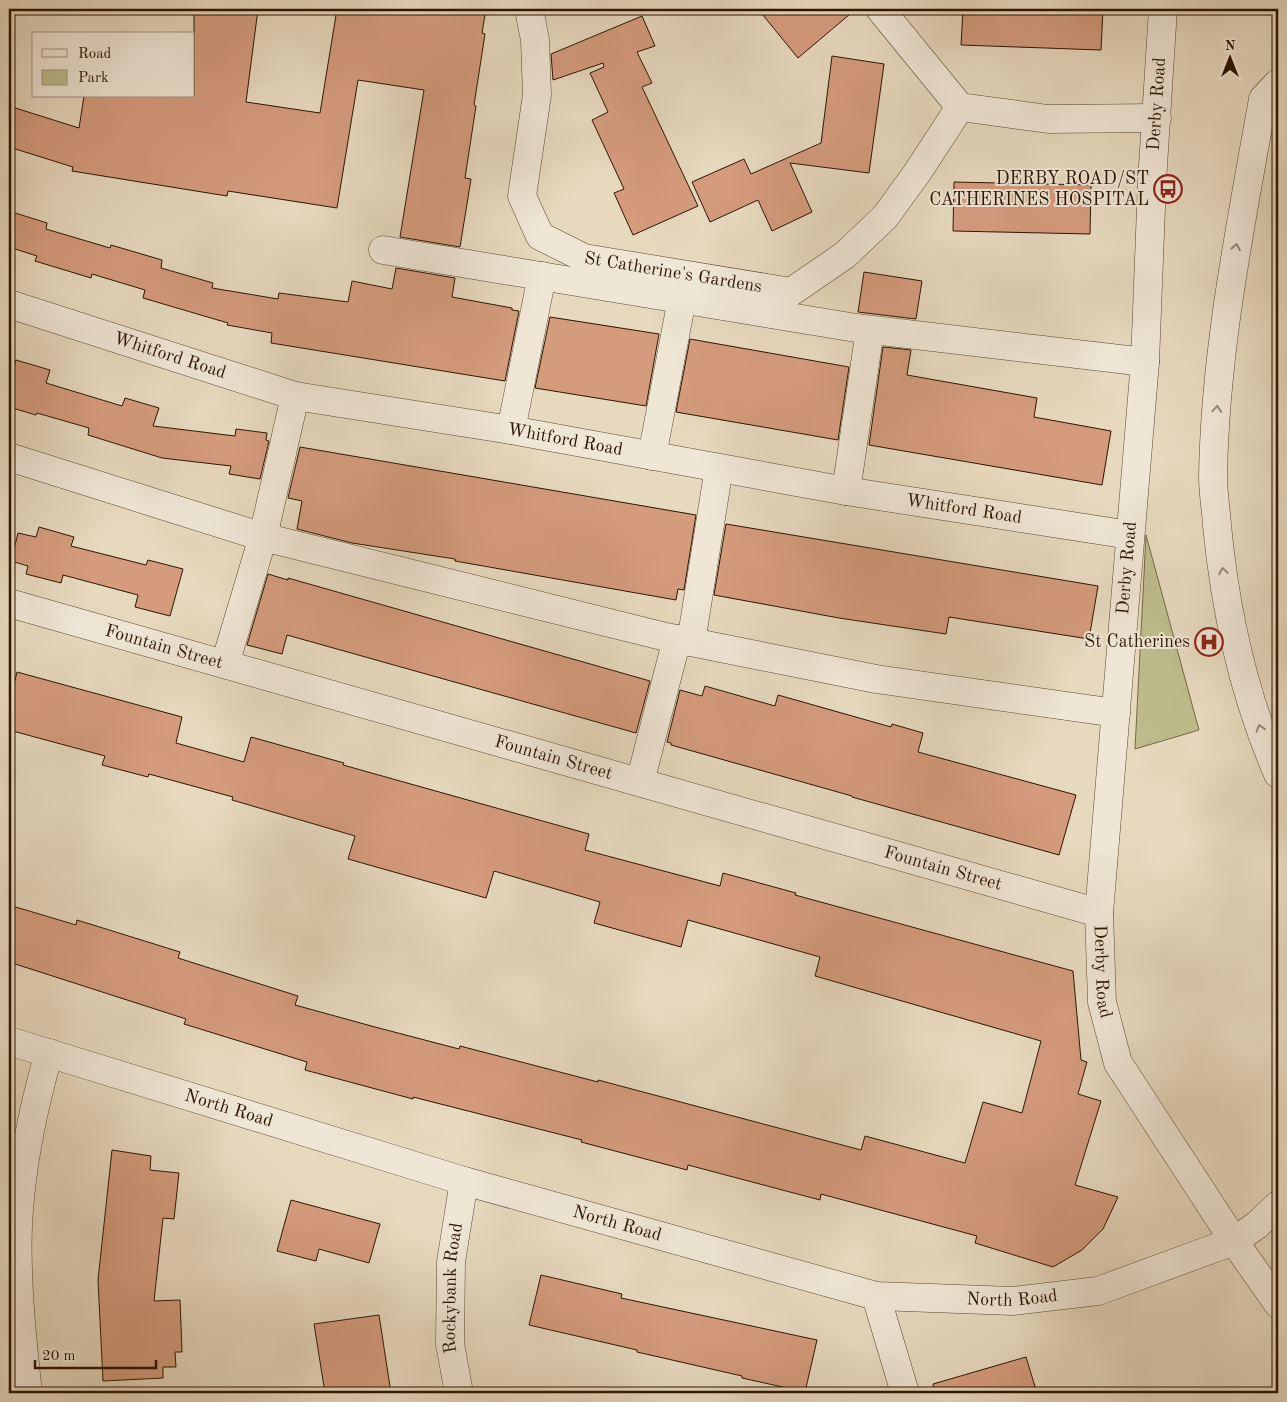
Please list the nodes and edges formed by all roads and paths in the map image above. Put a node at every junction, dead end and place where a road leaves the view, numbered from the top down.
1 (529, 9) edge
2 (880, 9) edge
3 (1163, 9) edge
4 (1278, 83) edge
5 (960, 107) junction
6 (1157, 118) junction
7 (383, 250) dead end
8 (542, 276) junction
9 (682, 299) junction
10 (9, 304) edge
11 (870, 330) junction
12 (1145, 362) junction
13 (295, 396) junction
14 (511, 430) junction
15 (652, 456) junction
16 (9, 457) edge
17 (719, 468) junction
18 (846, 491) junction
19 (1130, 535) junction
20 (263, 537) junction
21 (9, 603) edge
22 (684, 641) junction
23 (225, 664) junction
24 (1116, 713) junction
25 (1278, 774) edge
26 (640, 782) junction
27 (1099, 914) junction
28 (9, 1040) edge
29 (49, 1052) junction
30 (464, 1181) junction
31 (1278, 1205) edge
32 (1234, 1241) junction
33 (876, 1296) junction
34 (1278, 1304) edge
35 (28, 1393) edge
36 (460, 1393) edge
37 (905, 1393) edge

1 - 5 street, St Catherine's Gardens
2 - 5 street
3 - 6 street, Derby Road
25 -> 4 street
5 - 6 street
6 - 12 street, Derby Road
7 - 8 street
8 - 9 street
8 - 14 street
9 - 11 street
9 - 15 street
10 - 13 street, Whitford Road
11 - 12 street
11 - 18 street
12 - 19 street, Derby Road
13 - 14 street, Whitford Road
13 - 20 street
14 - 15 street, Whitford Road
15 - 17 street, Whitford Road
16 - 20 street
17 - 18 street, Whitford Road
17 - 22 street
18 - 19 street, Whitford Road
19 - 24 street, Derby Road
20 - 22 street
20 - 23 street
21 - 23 street, Fountain Street
22 - 24 street
22 - 26 street
23 - 26 street, Fountain Street
24 - 27 street, Derby Road
26 - 27 street, Fountain Street
27 - 32 street, Derby Road
28 - 29 street, North Road
29 - 30 street, North Road
29 - 35 street
30 - 33 street, North Road
30 - 36 street, Rockybank Road
31 - 32 street, North Road
32 - 33 street, North Road
32 - 34 street, Derby Road
33 - 37 street

